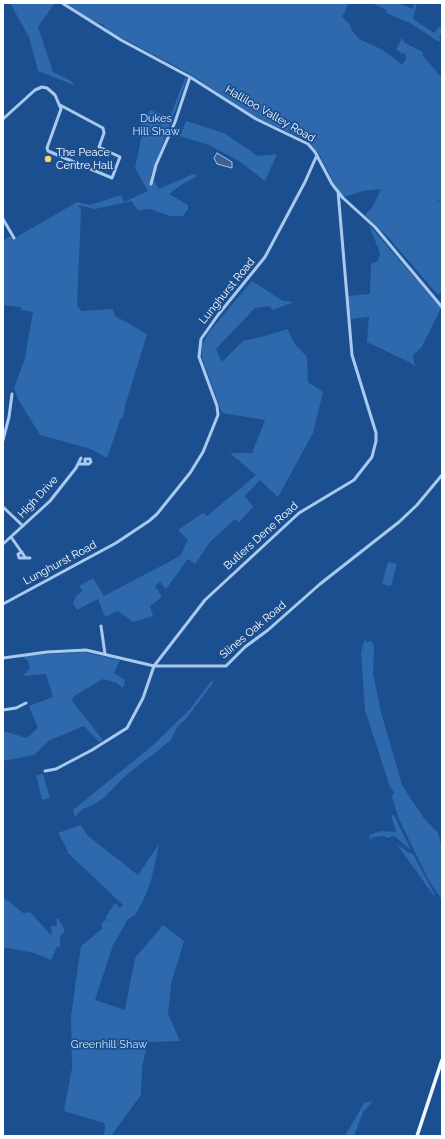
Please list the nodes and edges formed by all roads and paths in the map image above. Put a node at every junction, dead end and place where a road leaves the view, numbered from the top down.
1 (62, 3) edge
2 (190, 77) junction
3 (60, 105) junction
4 (3, 119) edge
5 (317, 154) junction
6 (151, 184) dead end
7 (338, 191) junction
8 (3, 219) edge
9 (14, 238) dead end
10 (442, 307) edge
11 (12, 394) dead end
12 (3, 440) edge
13 (81, 458) dead end
14 (78, 464) junction
15 (85, 464) dead end
16 (442, 475) edge
17 (5, 502) dead end
18 (3, 506) edge
19 (23, 526) junction
20 (11, 537) junction
21 (3, 544) edge
22 (22, 552) junction
23 (26, 557) junction
24 (30, 558) dead end
25 (3, 604) edge
26 (101, 626) dead end
27 (105, 654) junction
28 (3, 658) edge
29 (154, 666) junction
30 (26, 703) dead end
31 (3, 710) edge
32 (45, 771) dead end
33 (442, 1060) edge
34 (417, 1136) edge

1 - 2 street, Halliloo Valley Road
2 - 5 street, Halliloo Valley Road
2 - 6 street
3 - 3 street
3 - 4 street
5 - 7 street, Halliloo Valley Road
5 - 25 street, Lunghurst Road
7 - 10 street, Halliloo Valley Road
7 - 29 street, Butlers Dene Road
8 - 9 street
11 - 12 street
13 - 14 street, High Drive
14 - 15 street
14 - 19 street, High Drive
16 - 29 street, Slines Oak Road
17 - 18 street
18 - 19 street
19 - 20 street, High Drive
20 - 21 street, High Drive
20 - 22 street
22 - 23 street
22 - 23 street
23 - 24 street
26 - 27 street
27 - 28 street, Slines Oak Road
27 - 29 street, Slines Oak Road
29 - 32 street, Butlers Dene Road
30 - 31 street
33 - 34 main road

